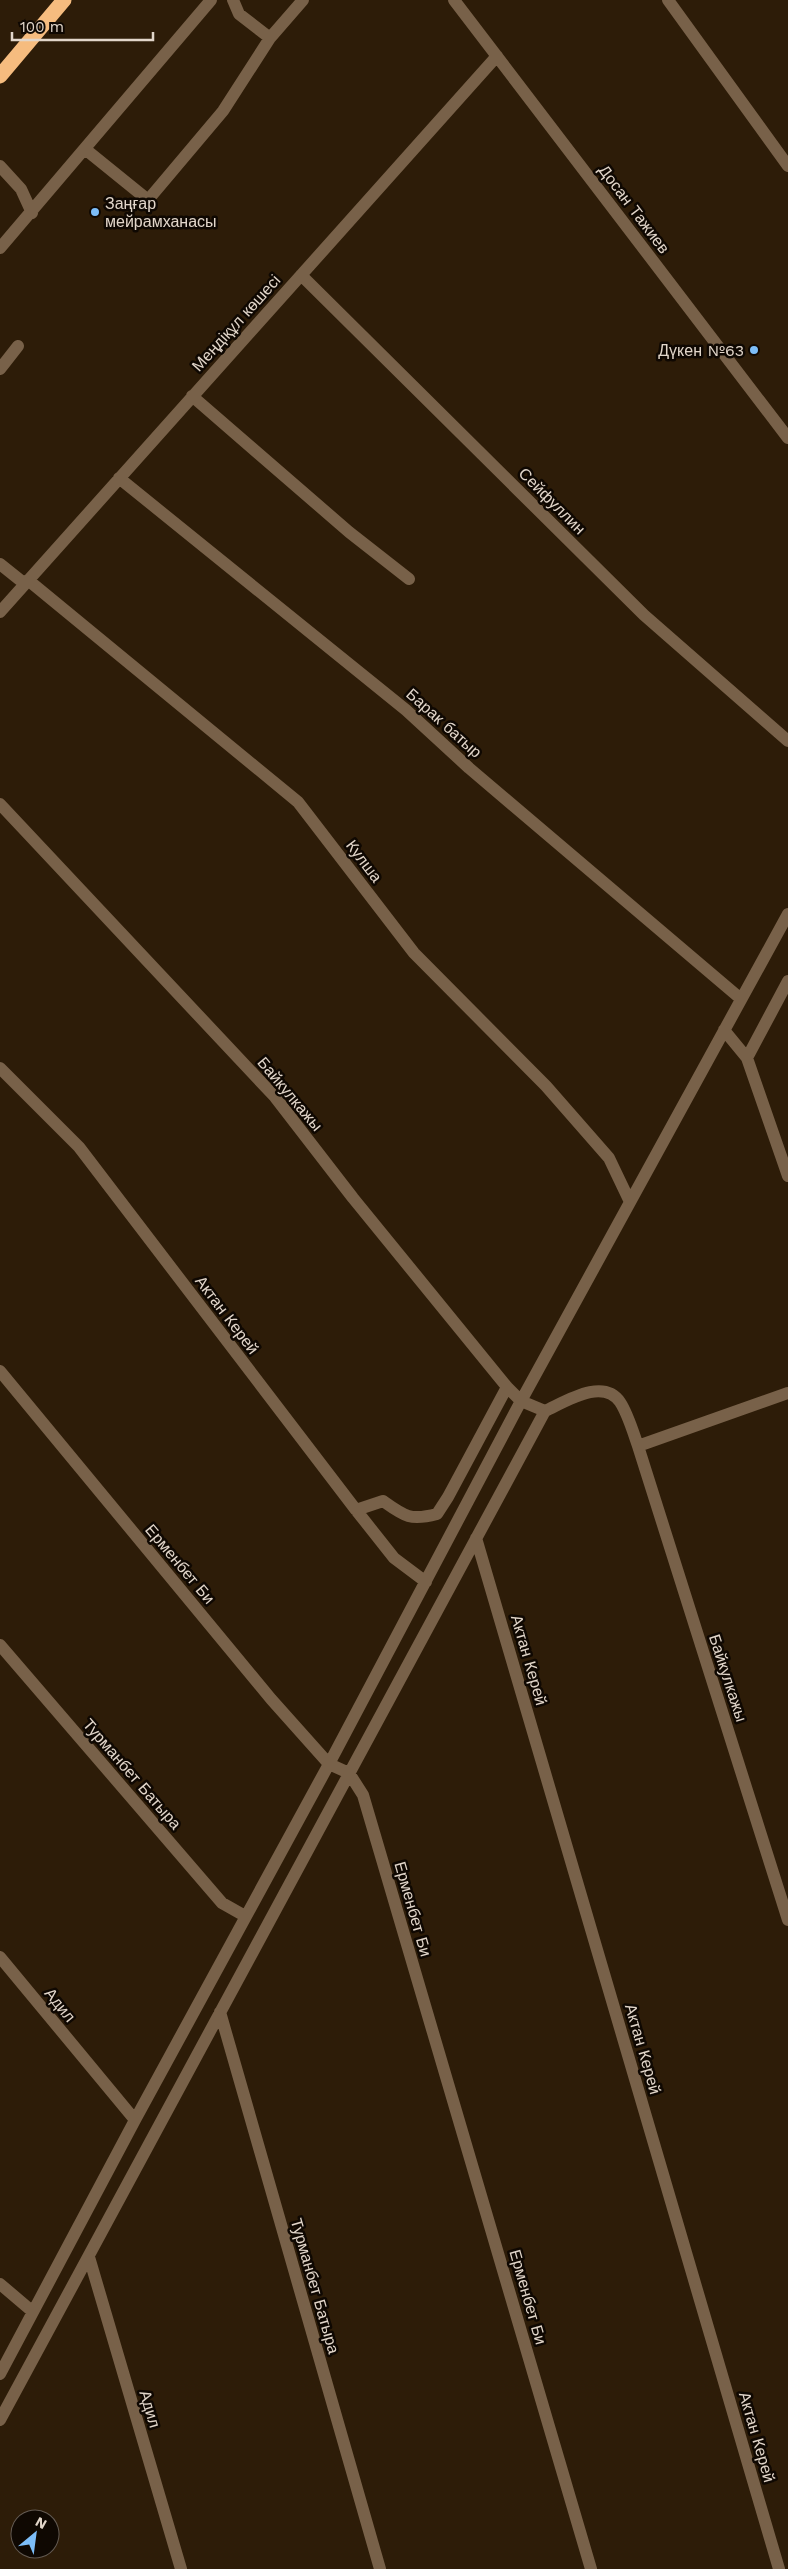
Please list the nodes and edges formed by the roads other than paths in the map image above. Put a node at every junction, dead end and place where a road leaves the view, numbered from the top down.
1 (64, 0) edge
2 (211, 0) edge
3 (233, 0) edge
4 (302, 0) edge
5 (454, 0) edge
6 (668, 0) edge
7 (270, 38) junction
8 (496, 56) junction
9 (0, 76) edge
10 (85, 149) junction
11 (0, 166) edge
12 (788, 166) edge
13 (32, 213) junction
14 (0, 248) edge
15 (301, 275) junction
16 (18, 346) dead end
17 (0, 369) edge
18 (192, 396) junction
19 (788, 438) edge
20 (119, 478) junction
21 (0, 564) edge
22 (410, 580) dead end
23 (27, 582) junction
24 (0, 612) edge
25 (788, 741) edge
26 (0, 804) edge
27 (788, 914) edge
28 (788, 981) edge
29 (742, 999) junction
30 (724, 1030) junction
31 (747, 1058) junction
32 (0, 1068) edge
33 (788, 1176) edge
34 (630, 1202) junction
35 (0, 1372) edge
36 (506, 1387) junction
37 (788, 1393) edge
38 (521, 1401) junction
39 (545, 1411) junction
40 (638, 1446) junction
41 (356, 1510) junction
42 (476, 1538) junction
43 (426, 1582) junction
44 (0, 1645) edge
45 (329, 1764) junction
46 (349, 1773) junction
47 (245, 1916) junction
48 (788, 1920) edge
49 (0, 1957) edge
50 (220, 2012) junction
51 (134, 2120) junction
52 (88, 2257) junction
53 (0, 2284) edge
54 (33, 2312) junction
55 (0, 2374) edge
56 (0, 2420) edge
57 (181, 2569) edge
58 (380, 2569) edge
59 (591, 2569) edge
60 (779, 2569) edge

1 - 9 highway
2 - 10 street
3 - 7 street
4 - 7 street
5 - 8 street, Досан Тажиев
6 - 12 street
7 - 10 street
8 - 15 street, Меңдіқұл көшесі
8 - 19 street, Досан Тажиев
10 - 13 street
11 - 13 street
13 - 14 street
15 - 18 street, Меңдіқұл көшесі
15 - 25 street, Сейфуллин
16 - 17 street
18 - 20 street, Меңдіқұл көшесі
18 - 22 street
20 - 23 street, Меңдіқұл көшесі
20 - 29 street, Барак батыр
21 - 23 street, Кулша
23 - 24 street, Меңдіқұл көшесі
23 - 34 street, Кулша
26 - 36 street, Байкулкажы
27 - 29 street
28 - 31 street
29 - 30 street
30 - 31 street
30 - 34 street
31 - 33 street
32 - 41 street, Актан Керей
34 - 38 street
35 - 45 street, Ерменбет Би
36 - 38 street, Байкулкажы
36 - 41 street
37 - 40 street
38 - 39 street, Байкулкажы
38 - 43 street
39 - 40 street, Байкулкажы
39 - 42 street
40 - 48 street, Байкулкажы
41 - 43 street, Актан Керей
42 - 46 street
42 - 60 street, Актан Керей
43 - 45 street
44 - 47 street, Турманбет Батыра
45 - 46 street, Ерменбет Би
45 - 47 street
46 - 50 street
46 - 59 street, Ерменбет Би
47 - 51 street
49 - 51 street, Адил
50 - 52 street
50 - 58 street, Турманбет Батыра
51 - 54 street
52 - 56 street
52 - 57 street, Адил
53 - 54 street
54 - 55 street

